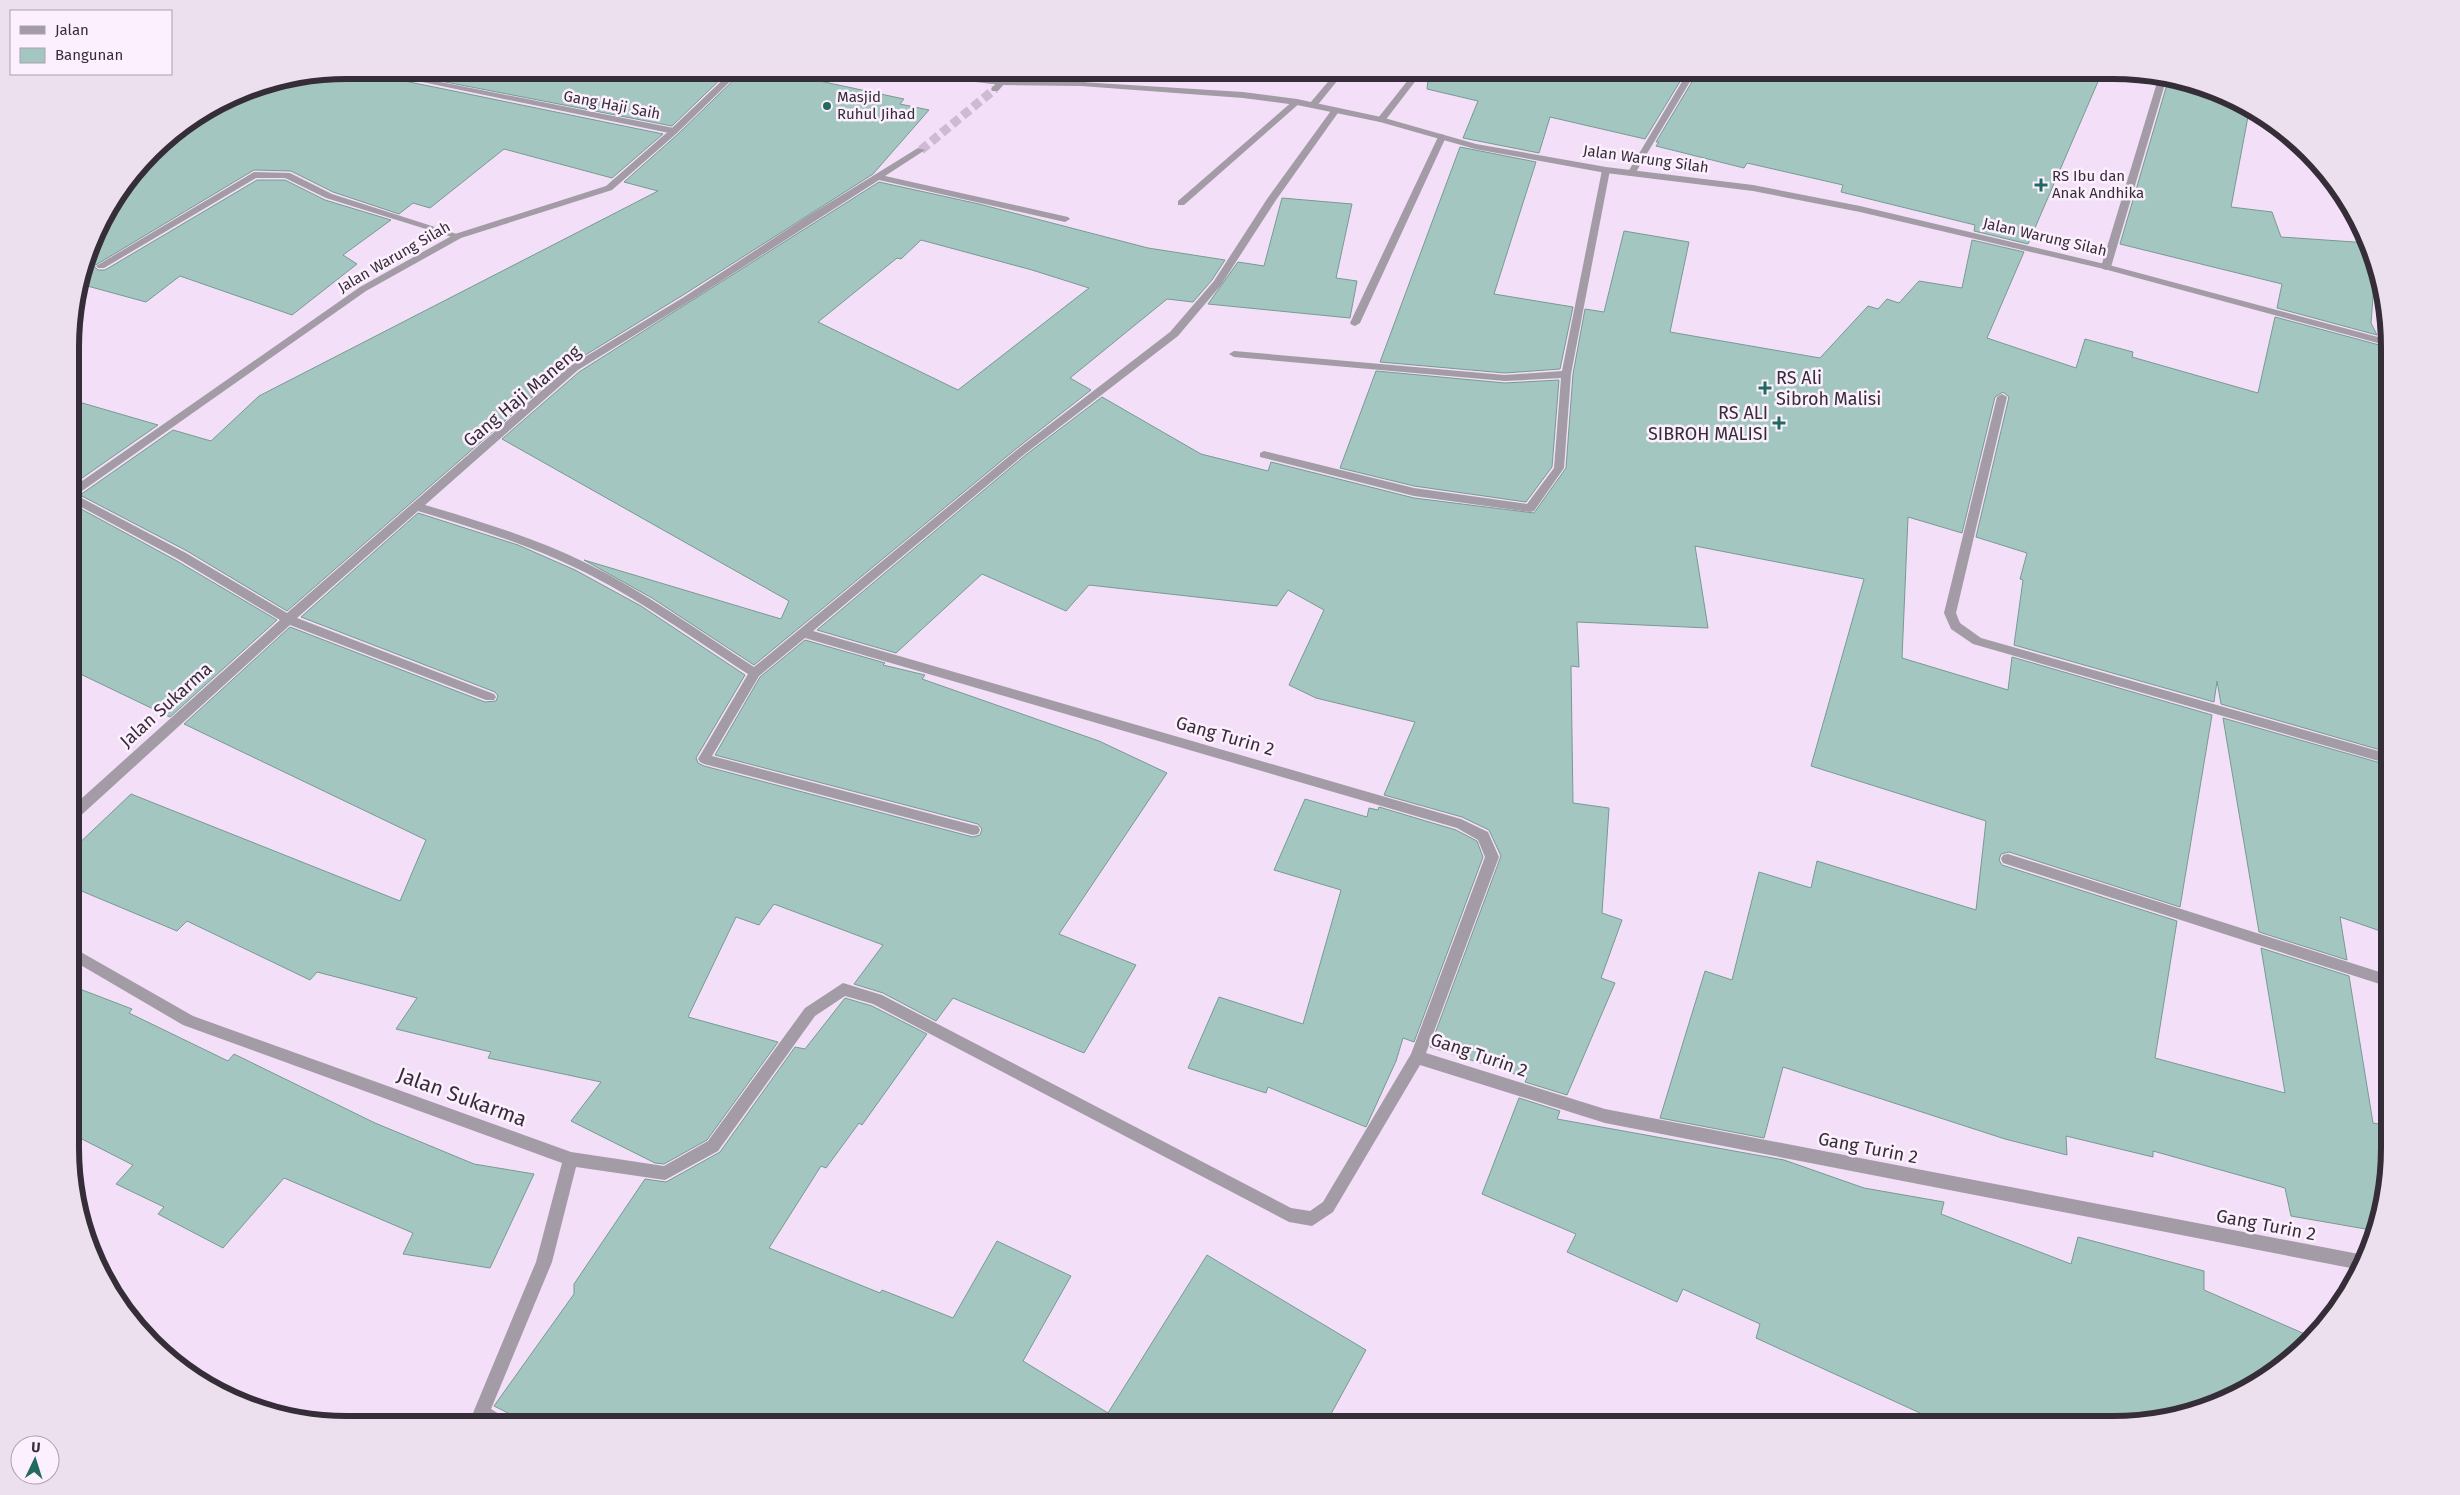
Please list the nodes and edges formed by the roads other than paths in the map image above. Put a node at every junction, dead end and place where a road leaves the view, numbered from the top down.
1 (418, 79) edge
2 (729, 79) edge
3 (950, 79) edge
4 (1084, 79) edge
5 (1335, 79) edge
6 (1413, 79) edge
7 (1688, 79) edge
8 (2161, 83) edge
9 (1081, 84) junction
10 (1297, 102) junction
11 (1313, 105) junction
12 (1336, 110) junction
13 (1381, 120) junction
14 (674, 131) junction
15 (1442, 137) junction
16 (921, 150) tunnel mouth
17 (1606, 170) junction
18 (1632, 172) junction
19 (879, 176) junction
20 (1182, 202) dead end
21 (1065, 219) dead end
22 (458, 236) junction
23 (101, 266) dead end
24 (2106, 267) junction
25 (1355, 323) dead end
26 (2381, 341) edge
27 (1234, 354) dead end
28 (1566, 374) junction
29 (2002, 397) dead end
30 (1264, 455) dead end
31 (79, 490) edge
32 (79, 499) edge
33 (418, 507) junction
34 (287, 621) junction
35 (804, 633) junction
36 (755, 673) junction
37 (490, 697) dead end
38 (2381, 757) edge
39 (79, 809) edge
40 (974, 830) dead end
41 (2008, 860) dead end
42 (79, 958) edge
43 (2381, 978) edge
44 (1417, 1057) junction
45 (571, 1159) junction
46 (2356, 1262) edge
47 (487, 1416) edge

1 - 14 street, Gang Haji Saih
2 - 14 street, Jalan Warung Silah
3 - 9 street, Jalan Warung Silah
4 - 9 street
5 - 11 street
6 - 13 street
7 - 18 street
8 - 24 street
9 - 10 street, Jalan Warung Silah
10 - 11 street, Jalan Warung Silah
10 - 20 street
11 - 12 street, Jalan Warung Silah
12 - 13 street, Jalan Warung Silah
12 - 35 street
13 - 15 street, Jalan Warung Silah
14 - 22 street, Jalan Warung Silah
15 - 17 street, Jalan Warung Silah
15 - 25 street
16 - 19 street, Gang Haji Maneng
17 - 18 street, Jalan Warung Silah
17 - 28 street
18 - 24 street, Jalan Warung Silah
19 - 21 street
19 - 33 street, Gang Haji Maneng
22 - 23 street
22 - 31 street, Jalan Warung Silah
24 - 26 street, Jalan Warung Silah
27 - 28 street
28 - 30 street
29 - 38 street
32 - 34 street
33 - 34 street, Gang Haji Maneng
33 - 36 street
34 - 37 street
34 - 39 street, Jalan Sukarma
35 - 36 street
35 - 44 street, Gang Turin 2
36 - 40 street
41 - 43 street
42 - 45 street, Jalan Sukarma
44 - 45 street, Jalan Sukarma
44 - 46 street, Gang Turin 2
45 - 47 street

